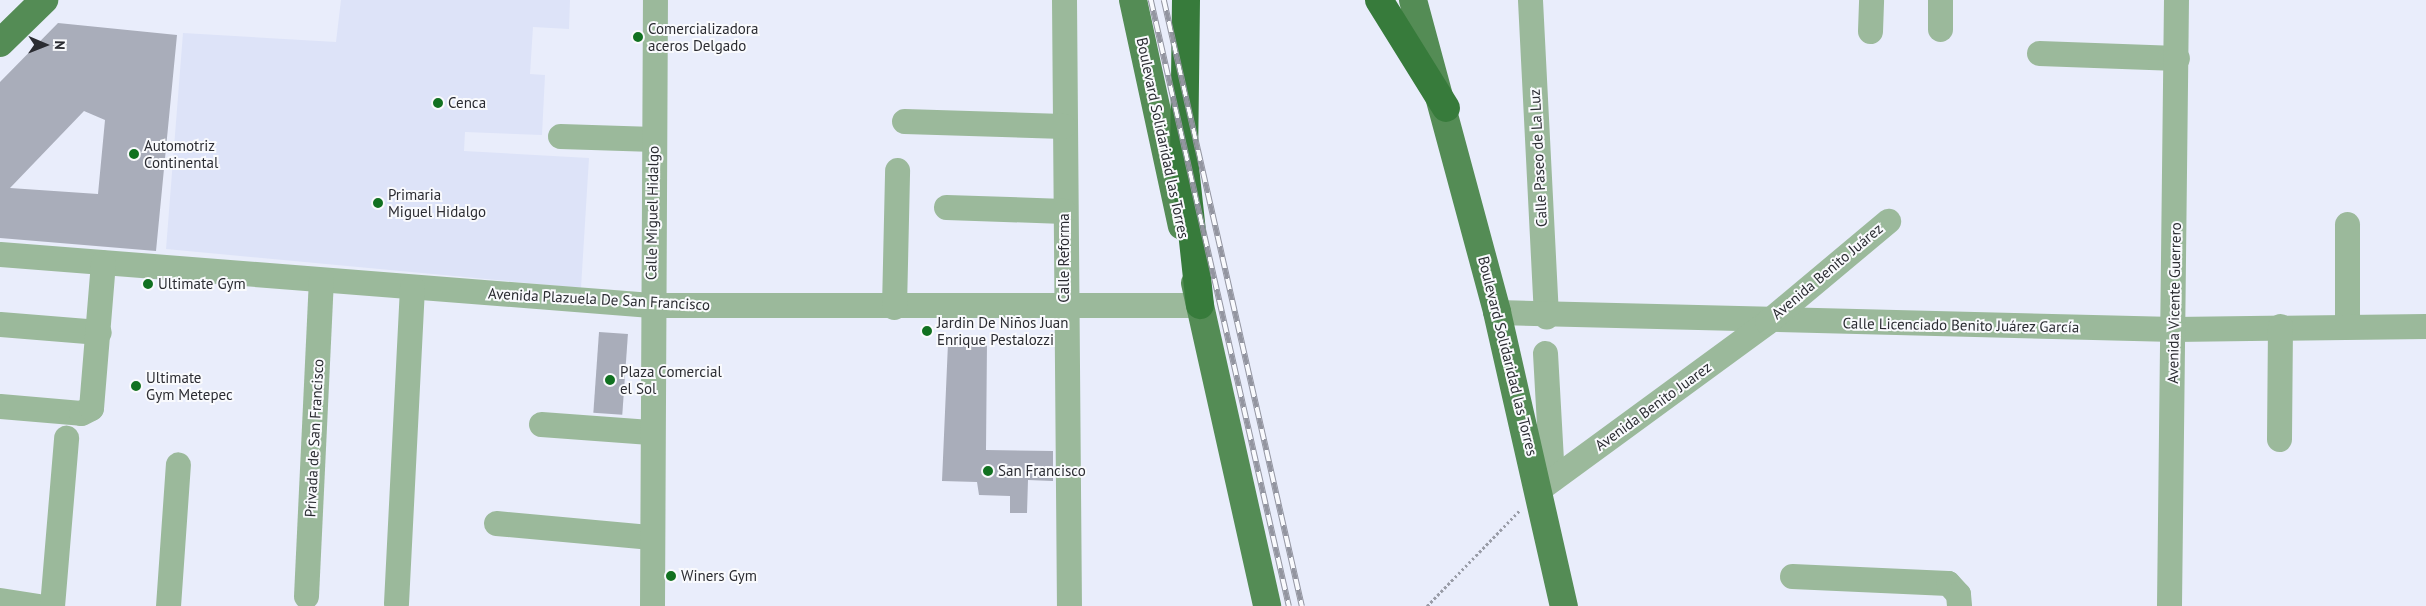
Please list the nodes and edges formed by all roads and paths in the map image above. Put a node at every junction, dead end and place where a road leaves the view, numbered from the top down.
1 (44, 0) edge
2 (656, 0) edge
3 (1064, 0) edge
4 (1133, 0) edge
5 (1186, 0) edge
6 (1379, 0) edge
7 (1414, 0) edge
8 (1530, 0) edge
9 (1871, 0) edge
10 (1940, 0) edge
11 (2176, 0) edge
12 (1940, 29) dead end
13 (6, 31) edge
14 (1870, 31) dead end
15 (2039, 54) dead end
16 (2177, 58) junction
17 (1446, 108) junction
18 (904, 121) dead end
19 (1053, 126) junction
20 (560, 136) dead end
21 (654, 139) junction
22 (897, 170) dead end
23 (946, 207) dead end
24 (1064, 211) junction
25 (1888, 221) dead end
26 (2347, 224) dead end
27 (0, 254) edge
28 (103, 262) junction
29 (321, 280) junction
30 (412, 287) junction
31 (651, 305) junction
32 (1200, 305) junction
33 (894, 306) junction
34 (1064, 308) junction
35 (1497, 312) junction
36 (1546, 317) junction
37 (1767, 322) junction
38 (0, 324) edge
39 (2347, 325) junction
40 (2280, 326) junction
41 (2426, 326) edge
42 (2174, 329) junction
43 (99, 332) junction
44 (1545, 354) dead end
45 (0, 406) edge
46 (541, 424) dead end
47 (650, 432) junction
48 (66, 438) dead end
49 (2279, 439) dead end
50 (178, 464) dead end
51 (1546, 484) junction
52 (496, 523) dead end
53 (651, 537) junction
54 (1792, 576) dead end
55 (306, 596) dead end
56 (0, 600) edge
57 (396, 603) dead end
58 (39, 606) edge
59 (52, 606) edge
60 (168, 606) edge
61 (652, 606) edge
62 (1069, 606) edge
63 (1267, 606) edge
64 (1427, 606) edge
65 (1564, 606) edge
66 (1959, 606) edge
67 (2169, 606) edge

1 - 13 main road
2 - 21 street, Calle Miguel Hidalgo
3 - 19 street, Calle Reforma
4 - 32 main road, Boulevard Solidaridad las Torres
5 - 32 highway, Boulevard Solidaridad las Torres
6 - 17 highway, Boulevard Solidaridad las Torres
7 - 17 main road, Boulevard Solidaridad las Torres
8 - 36 street, Calle Paseo de La Luz
9 - 14 street
10 - 12 street
11 - 16 street, Avenida Vicente Guerrero
15 - 16 street
16 - 42 street, Avenida Vicente Guerrero
17 - 35 main road, Boulevard Solidaridad las Torres
18 - 19 street
19 - 24 street, Calle Reforma
20 - 21 street
21 - 31 street, Calle Miguel Hidalgo
22 - 33 street
23 - 24 street
24 - 34 street, Calle Reforma
25 - 37 street, Avenida Benito Juárez
26 - 39 street
27 - 28 street, Avenida Plazuela De San Francisco
28 - 29 street, Avenida Plazuela De San Francisco
28 - 43 street
29 - 30 street, Avenida Plazuela De San Francisco
29 - 55 street, Privada de San Francisco
30 - 31 street, Avenida Plazuela De San Francisco
30 - 57 street
31 - 33 street, Avenida Plazuela De San Francisco
31 - 47 street, Calle Miguel Hidalgo
32 - 34 street, Avenida Plazuela De San Francisco
32 - 63 main road, Boulevard Solidaridad las Torres
33 - 34 street, Avenida Plazuela De San Francisco
34 - 62 street, Calle Reforma
35 - 36 street, Calle Licenciado Benito Juárez García
35 - 51 main road, Boulevard Solidaridad las Torres
36 - 37 street, Calle Licenciado Benito Juárez García
37 - 42 street, Calle Licenciado Benito Juárez García
37 - 51 street, Avenida Benito Juarez
38 - 43 street
39 - 40 street, Calle Licenciado Benito Juárez García
39 - 41 street, Calle Licenciado Benito Juárez García
40 - 42 street, Calle Licenciado Benito Juárez García
40 - 49 street
42 - 67 street, Avenida Vicente Guerrero
43 - 45 street
44 - 51 street
46 - 47 street
47 - 53 street, Calle Miguel Hidalgo
48 - 59 street
50 - 60 street
51 - 64 path
51 - 65 main road, Boulevard Solidaridad las Torres
52 - 53 street
53 - 61 street, Calle Miguel Hidalgo
54 - 66 street
56 - 58 street

